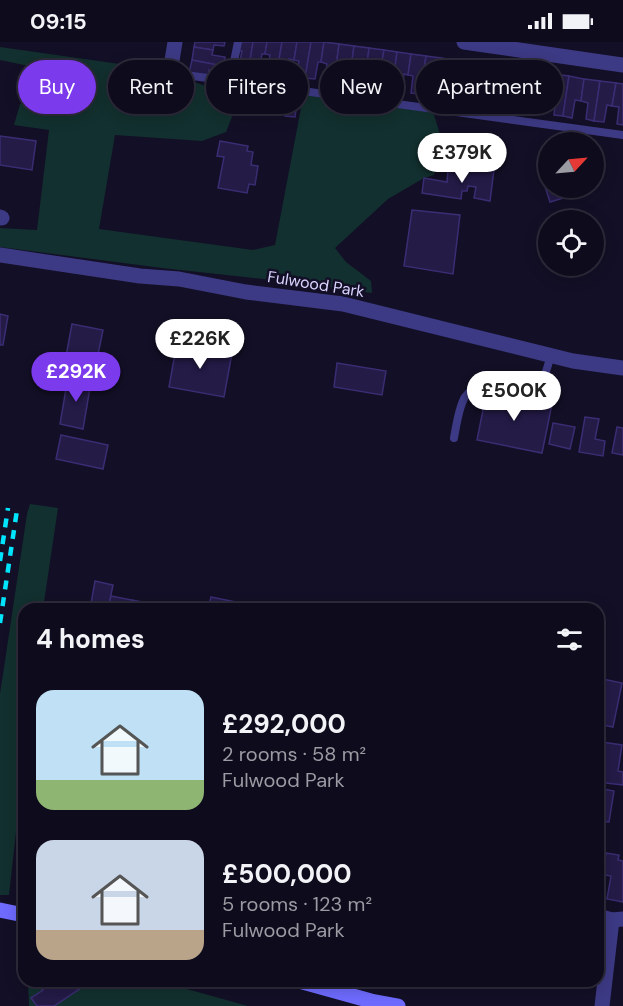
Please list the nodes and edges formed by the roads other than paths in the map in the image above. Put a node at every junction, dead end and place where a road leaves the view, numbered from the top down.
1 (176, 42) edge
2 (238, 42) edge
3 (465, 42) edge
4 (173, 60) edge
5 (234, 60) edge
6 (623, 65) edge
7 (308, 92) edge
8 (623, 135) edge
9 (0, 255) edge
10 (551, 355) junction
11 (623, 368) edge
12 (454, 438) dead end
13 (3, 911) edge
14 (18, 914) edge
15 (611, 918) edge
16 (604, 986) edge
17 (321, 987) edge
18 (604, 987) edge
19 (398, 1006) edge
20 (602, 1006) edge

1 - 4 street
2 - 5 lane
3 - 6 street
7 - 8 lane
9 - 10 street, Fulwood Park
10 - 11 street, Fulwood Park
10 - 12 lane
13 - 14 street
15 - 16 street
17 - 19 street
18 - 20 street

